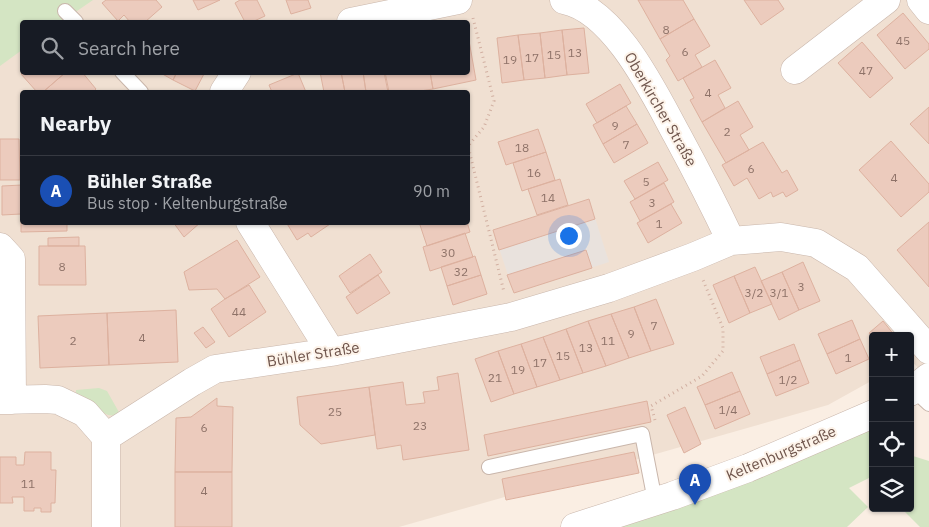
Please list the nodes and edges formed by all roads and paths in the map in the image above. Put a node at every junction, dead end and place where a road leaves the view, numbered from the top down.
1 (567, 0) edge
2 (886, 0) edge
3 (920, 0) edge
4 (465, 5) edge
5 (929, 10) edge
6 (65, 11) dead end
7 (74, 20) edge
8 (364, 20) edge
9 (470, 20) edge
10 (470, 22) edge
11 (795, 70) dead end
12 (125, 75) edge
13 (235, 75) edge
14 (139, 90) edge
15 (225, 90) edge
16 (470, 144) edge
17 (470, 154) edge
18 (252, 225) edge
19 (731, 240) junction
20 (0, 247) edge
21 (692, 257) junction
22 (511, 317) junction
23 (929, 350) edge
24 (331, 352) junction
25 (6, 400) edge
26 (869, 416) edge
27 (655, 424) dead end
28 (106, 437) junction
29 (490, 467) dead end
30 (655, 501) junction
31 (106, 527) edge
32 (575, 527) edge

1 - 19 street, Oberkircher Straße
2 - 11 street
3 - 5 street
4 - 8 street
4 - 9 path
6 - 7 lane
10 - 16 path
12 - 14 lane
13 - 15 street
17 - 22 path
18 - 24 street
19 - 21 street, Bühler Straße
19 - 23 street, Bühler Straße
20 - 25 street
21 - 22 street, Bühler Straße
21 - 27 path
22 - 24 street, Bühler Straße
24 - 28 street, Bühler Straße
25 - 28 street
26 - 30 street, Keltenburgstraße
28 - 31 street
29 - 30 lane
30 - 32 street, Keltenburgstraße

